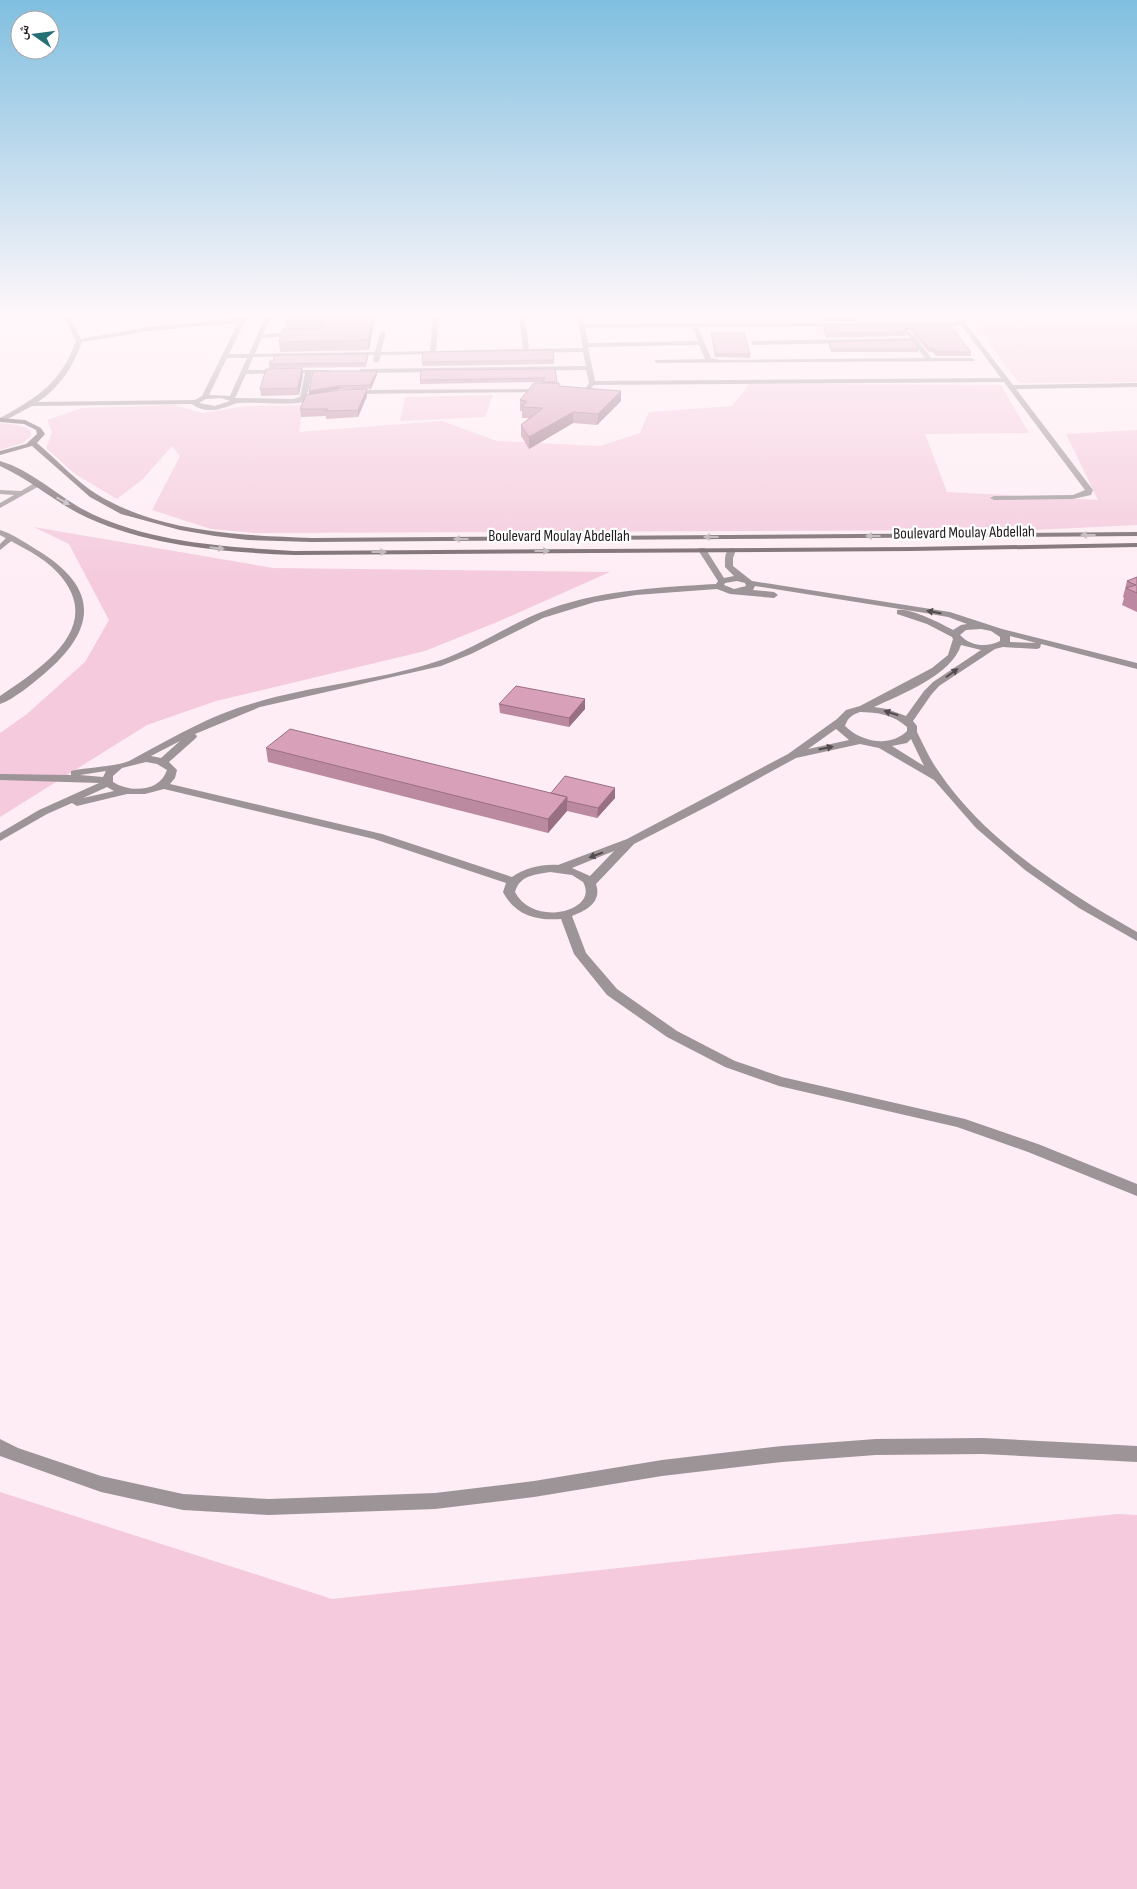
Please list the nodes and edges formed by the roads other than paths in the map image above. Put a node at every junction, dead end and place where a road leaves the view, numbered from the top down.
1 (31, 405) edge
2 (71, 405) edge
3 (198, 405) edge
4 (225, 405) edge
5 (1025, 405) edge
6 (40, 412) dead end
7 (33, 413) dead end
8 (25, 415) junction
9 (1, 420) edge
10 (32, 443) junction
11 (0, 453) edge
12 (0, 463) edge
13 (39, 484) junction
14 (0, 492) edge
15 (21, 493) junction
16 (994, 498) dead end
17 (0, 506) edge
18 (0, 532) edge
19 (1137, 534) edge
20 (11, 538) junction
21 (1137, 545) edge
22 (0, 548) edge
23 (702, 550) junction
24 (732, 550) junction
25 (747, 581) junction
26 (721, 583) junction
27 (742, 591) junction
28 (981, 626) junction
29 (999, 630) junction
30 (956, 637) junction
31 (997, 645) junction
32 (1070, 648) junction
33 (1137, 666) edge
34 (0, 701) edge
35 (859, 710) junction
36 (840, 721) junction
37 (908, 721) junction
38 (207, 722) junction
39 (912, 732) junction
40 (859, 741) junction
41 (882, 744) junction
42 (792, 756) junction
43 (136, 760) junction
44 (163, 762) junction
45 (118, 766) junction
46 (0, 777) edge
47 (53, 777) junction
48 (937, 778) junction
49 (107, 782) junction
50 (162, 785) junction
51 (124, 792) junction
52 (43, 812) junction
53 (0, 838) edge
54 (632, 841) junction
55 (561, 868) junction
56 (513, 881) junction
57 (590, 883) junction
58 (566, 914) junction
59 (1137, 936) edge
60 (1137, 1190) edge
61 (0, 1447) edge
62 (1137, 1454) edge

1 - 8 street
2 - 6 street
3 - 4 street
5 - 16 street
7 - 8 street
8 - 9 main road
8 - 9 street
8 - 10 main road
10 - 11 main road
19 -> 10 main road, Boulevard Moulay Abdellah
12 - 13 main road, Boulevard Moulay Abdellah
13 - 15 street
13 -> 23 main road, Boulevard Moulay Abdellah
14 - 15 street
15 - 17 street
18 - 20 street
20 - 22 street
20 - 34 street
21 - 24 main road, Boulevard Moulay Abdellah
23 - 24 main road, Boulevard Moulay Abdellah
23 - 26 street
24 - 25 street
25 - 26 street
25 - 27 street
28 -> 25 street
26 - 27 street
26 - 38 street
27 - 30 street
28 - 29 street
28 - 30 street
29 - 31 street
29 - 32 street
30 - 31 street
30 - 35 street
31 - 32 street
37 -> 31 street
32 - 33 street
35 - 36 street
37 -> 35 street
36 - 40 street
36 - 42 street
37 - 39 street
38 - 43 street
38 - 44 street
39 - 41 street
39 - 48 street
40 - 41 street
42 -> 40 street
41 - 48 street
42 - 54 street
43 - 44 street
43 - 45 street
44 - 50 street
45 - 47 street
45 - 49 street
46 - 47 street
47 - 49 street
48 - 59 street
49 - 51 street
49 - 52 street
50 - 51 street
50 - 56 street
51 - 52 street
52 - 53 street
54 -> 55 street
54 - 57 street
55 - 56 street
55 - 57 street
56 - 58 street
57 - 58 street
58 - 60 street
61 - 62 street

